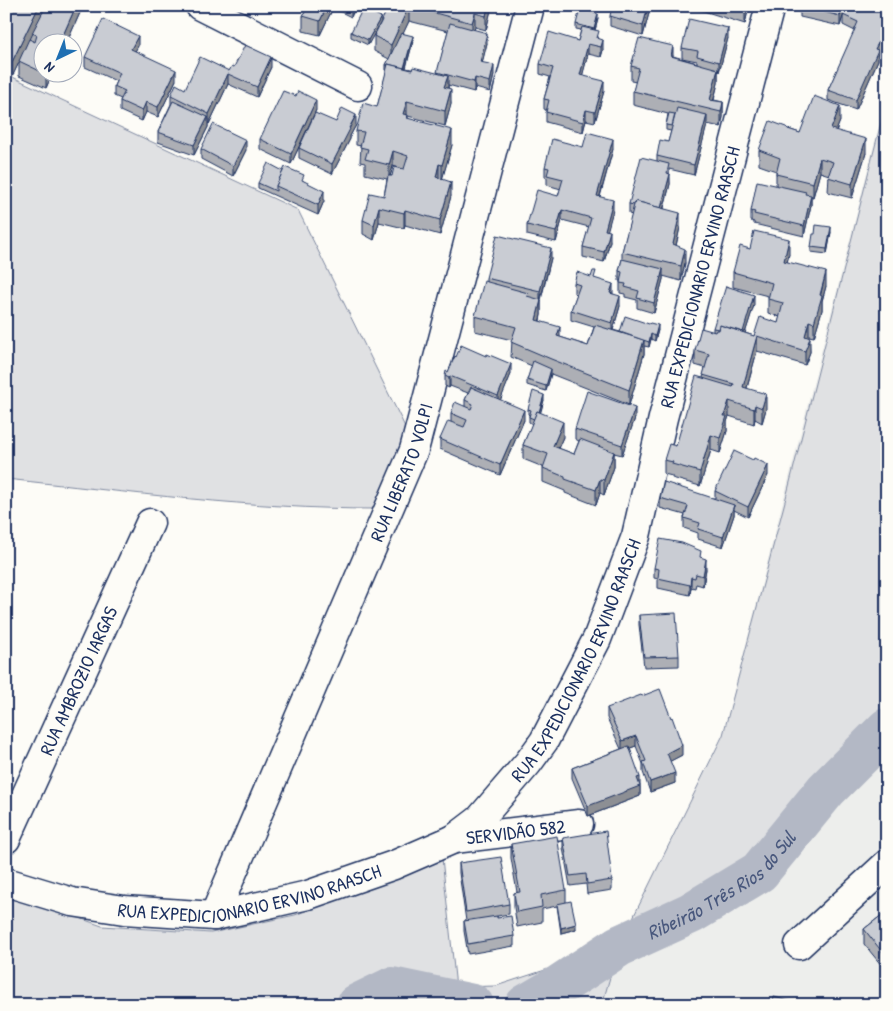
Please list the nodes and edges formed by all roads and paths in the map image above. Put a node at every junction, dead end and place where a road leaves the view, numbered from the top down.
1 (200, 6) edge
2 (530, 6) edge
3 (770, 6) edge
4 (358, 86) dead end
5 (150, 523) dead end
6 (579, 824) dead end
7 (6, 839) edge
8 (454, 839) junction
9 (887, 864) edge
10 (6, 882) edge
11 (214, 916) junction
12 (799, 945) dead end

1 - 4 street
2 - 11 street, RUA LIBERATO VOLPI
3 - 8 street, RUA EXPEDICIONARIO ERVINO RAASCH
5 - 7 street, RUA AMBROZIO IARGAS
6 - 8 street, SERVIDÃO 582
8 - 11 street, RUA EXPEDICIONARIO ERVINO RAASCH
9 - 12 street
10 - 11 street, RUA EXPEDICIONARIO ERVINO RAASCH

